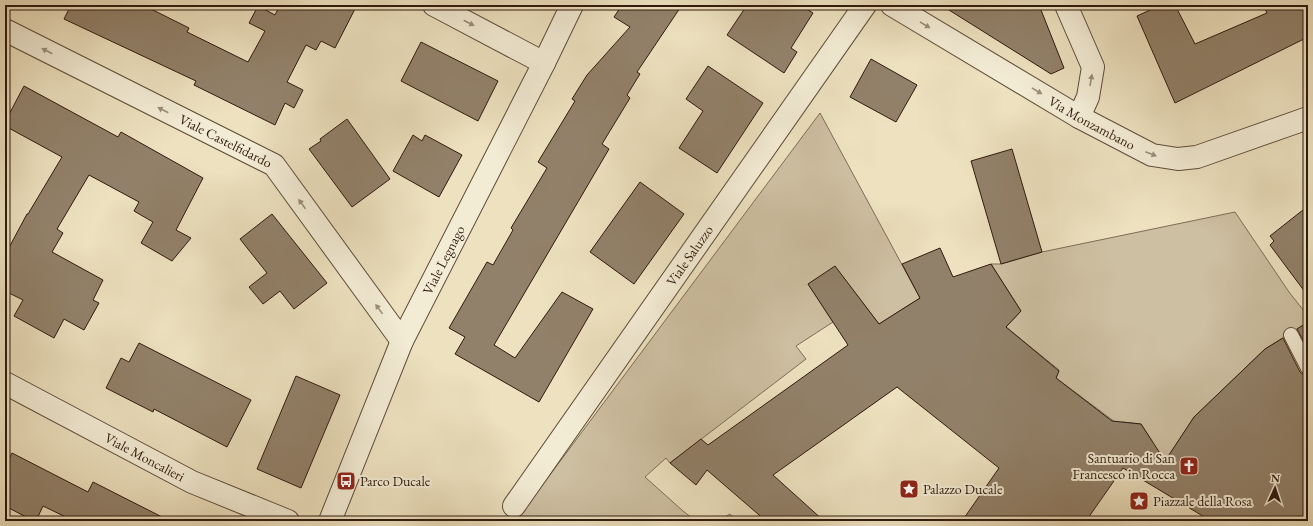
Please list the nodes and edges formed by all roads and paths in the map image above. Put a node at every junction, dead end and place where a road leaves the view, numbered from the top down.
1 (434, 5) edge
2 (572, 5) edge
3 (865, 5) edge
4 (892, 5) edge
5 (1066, 5) edge
6 (5, 30) edge
7 (544, 63) junction
8 (1079, 117) junction
9 (1308, 118) edge
10 (1292, 334) dead end
11 (402, 341) junction
12 (1308, 368) edge
13 (5, 383) edge
14 (514, 506) dead end
15 (288, 521) edge
16 (330, 521) edge

1 -> 7 street
2 - 7 street, Viale Legnago
3 - 14 street, Viale Saluzzo
4 -> 8 street, Via Monzambano
8 -> 5 street
11 -> 6 street, Viale Castelfidardo
7 - 11 street, Viale Legnago
8 -> 9 street, Via Monzambano
10 - 12 lane
11 - 16 street, Viale Legnago
13 - 15 street, Viale Moncalieri

